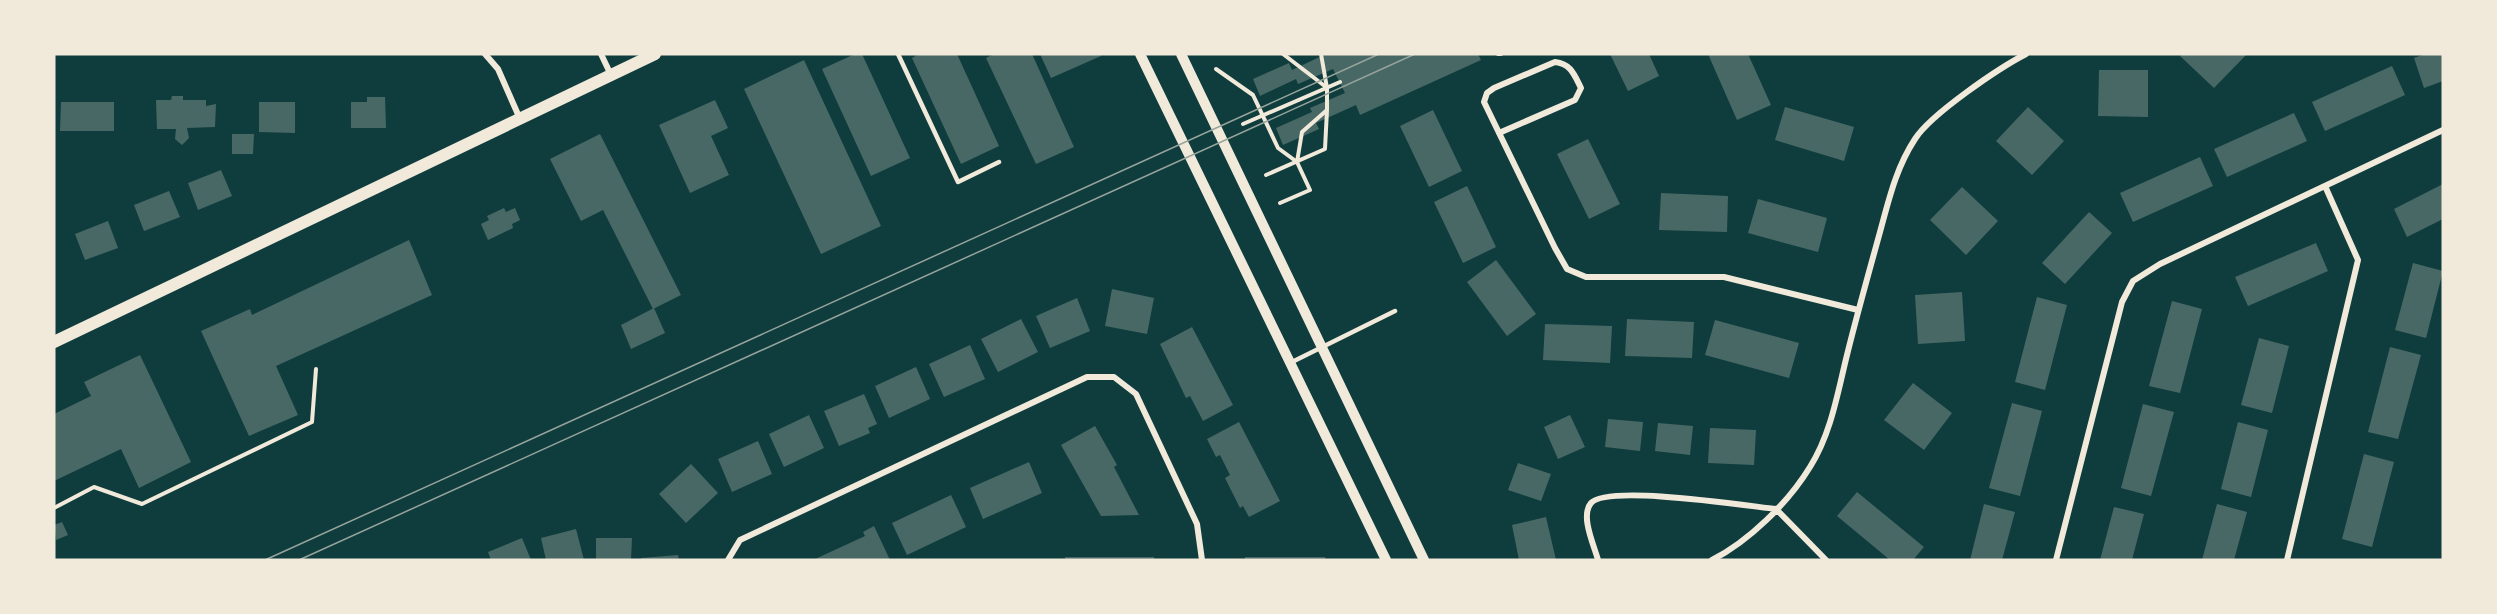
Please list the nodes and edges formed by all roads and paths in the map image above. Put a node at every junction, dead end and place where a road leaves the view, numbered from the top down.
1 (485, 54) edge
2 (602, 54) edge
3 (655, 54) edge
4 (898, 54) edge
5 (1140, 54) edge
6 (1181, 54) edge
7 (1283, 54) edge
8 (1321, 54) edge
9 (2026, 54) edge
10 (1216, 69) dead end
11 (611, 75) junction
12 (1340, 82) dead end
13 (1327, 88) junction
14 (1327, 110) junction
15 (1262, 115) junction
16 (520, 119) junction
17 (1243, 124) dead end
18 (2443, 130) edge
19 (1499, 133) junction
20 (999, 162) dead end
21 (1297, 162) junction
22 (1266, 175) dead end
23 (2325, 186) junction
24 (1280, 203) dead end
25 (1858, 310) junction
26 (1395, 311) dead end
27 (54, 342) edge
28 (1322, 347) junction
29 (1292, 362) junction
30 (316, 369) dead end
31 (54, 508) edge
32 (1776, 509) junction
33 (728, 560) edge
34 (1202, 560) edge
35 (1386, 560) edge
36 (1424, 560) edge
37 (1598, 560) edge
38 (1712, 560) edge
39 (1826, 560) edge
40 (2056, 560) edge
41 (2287, 560) edge

1 - 16 street
2 - 11 street
3 - 11 main road
4 - 20 lane
5 - 29 street
6 - 28 street
7 - 13 path
8 - 13 path
9 - 25 street
10 - 15 path
11 - 16 main road
12 - 13 path
13 - 14 path
13 - 15 path
14 - 21 path
14 - 21 path
15 - 17 path
15 - 21 path
16 - 27 main road
18 - 23 street
19 - 19 street
19 - 25 street
21 - 22 path
21 - 24 path
23 - 40 street
23 - 41 street
25 - 32 street
26 - 28 lane
28 - 29 lane
28 - 36 street
29 - 35 street
30 - 31 path
32 - 37 street
32 - 38 street
32 - 39 street
33 - 34 street

